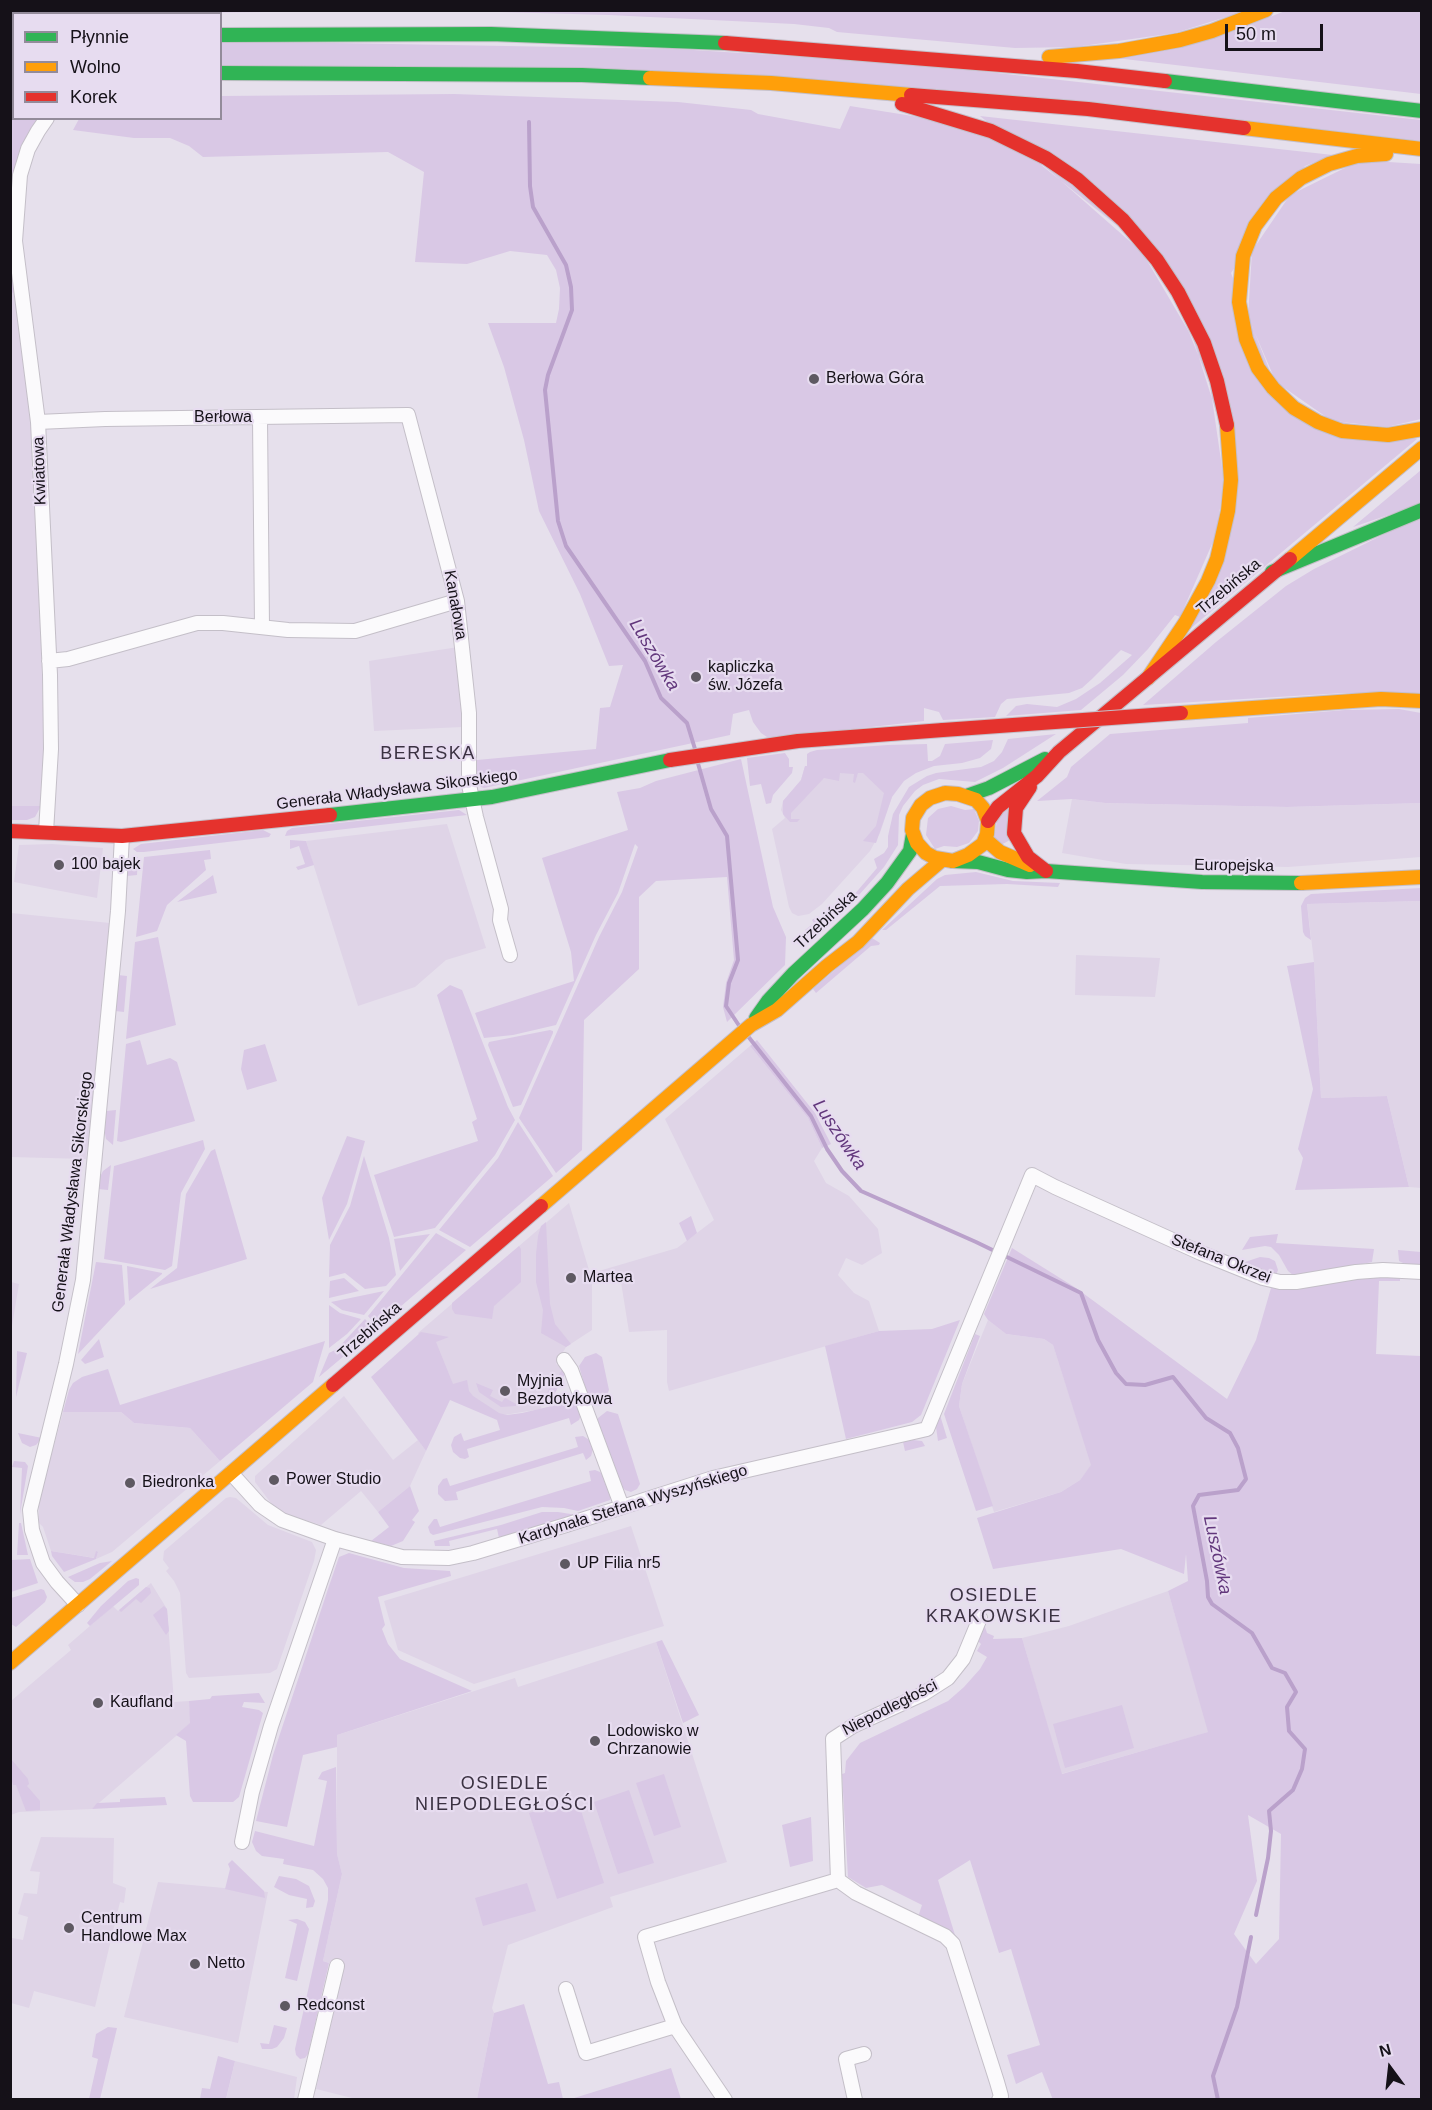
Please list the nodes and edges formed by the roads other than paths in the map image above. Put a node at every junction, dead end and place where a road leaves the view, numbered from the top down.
1 (1266, 10) edge
2 (222, 35) edge
3 (983, 62) junction
4 (222, 73) edge
5 (853, 89) junction
6 (1422, 111) edge
7 (46, 120) edge
8 (1422, 150) edge
9 (408, 415) joint
10 (260, 418) junction
11 (38, 422) junction
12 (1422, 429) edge
13 (1422, 448) edge
14 (1422, 510) edge
15 (1272, 572) junction
16 (457, 601) junction
17 (262, 627) junction
18 (49, 661) junction
19 (1148, 678) junction
20 (1422, 701) edge
21 (1059, 752) junction
22 (1037, 776) junction
23 (966, 796) junction
24 (472, 800) junction
25 (988, 821) junction
26 (10, 831) edge
27 (46, 832) junction
28 (913, 834) junction
29 (122, 836) junction
30 (985, 839) junction
31 (947, 860) junction
32 (1046, 871) junction
33 (1422, 877) edge
34 (510, 956) dead end
35 (751, 1025) junction
36 (1032, 1175) joint
37 (1422, 1272) edge
38 (564, 1360) dead end
39 (231, 1473) junction
40 (622, 1507) junction
41 (335, 1539) junction
42 (78, 1605) junction
43 (980, 1618) dead end
44 (10, 1663) edge
45 (242, 1842) dead end
46 (838, 1880) junction
47 (337, 1966) dead end
48 (566, 1989) dead end
49 (675, 2026) junction
50 (864, 2054) dead end
51 (305, 2100) edge
52 (725, 2100) edge
53 (855, 2100) edge
54 (999, 2100) edge

1 - 3 main road
2 - 3 main road
3 - 6 main road
4 - 5 main road
5 - 8 main road
5 - 19 main road
7 - 11 street, Kwiatowa
8 - 12 main road
9 - 10 street, Berłowa
9 - 16 street, Kanałowa
10 - 11 street, Berłowa
10 - 17 street
11 - 18 street, Kwiatowa
13 - 15 main road, Trzebińska
14 - 15 main road
15 - 19 main road, Trzebińska
16 - 17 street
16 - 24 street, Kanałowa
17 - 18 street
18 - 27 street, Kwiatowa
19 - 21 main road, Trzebińska
20 - 24 main road, Generała Władysława Sikorskiego, bridge
21 - 22 main road, Trzebińska
21 - 23 main road, Trzebińska
22 - 25 main road, Trzebińska
22 - 32 main road
23 - 25 main road
23 - 28 main road
24 - 29 main road, Generała Władysława Sikorskiego
24 - 34 street, Kanałowa
25 - 30 main road
26 - 27 main road, Generała Władysława Sikorskiego
27 - 29 main road, Generała Władysława Sikorskiego
28 - 31 main road
28 - 35 main road, Trzebińska
29 - 42 street, Generała Władysława Sikorskiego
30 - 31 main road
30 - 32 main road, Europejska
31 - 32 main road, Europejska
31 - 35 main road, Trzebińska
32 - 33 main road, Europejska
35 - 39 main road, Trzebińska
36 - 37 street, Stefana Okrzei
36 - 40 street, Kardynała Stefana Wyszyńskiego
38 - 40 street
39 - 41 street, Kardynała Stefana Wyszyńskiego
39 - 42 main road, Trzebińska
40 - 41 street, Kardynała Stefana Wyszyńskiego
41 - 45 street
42 - 44 main road, Trzebińska
43 - 46 street, Niepodległości
46 - 49 street
46 - 54 street
47 - 51 street
48 - 49 street
49 - 52 street
50 - 53 street

